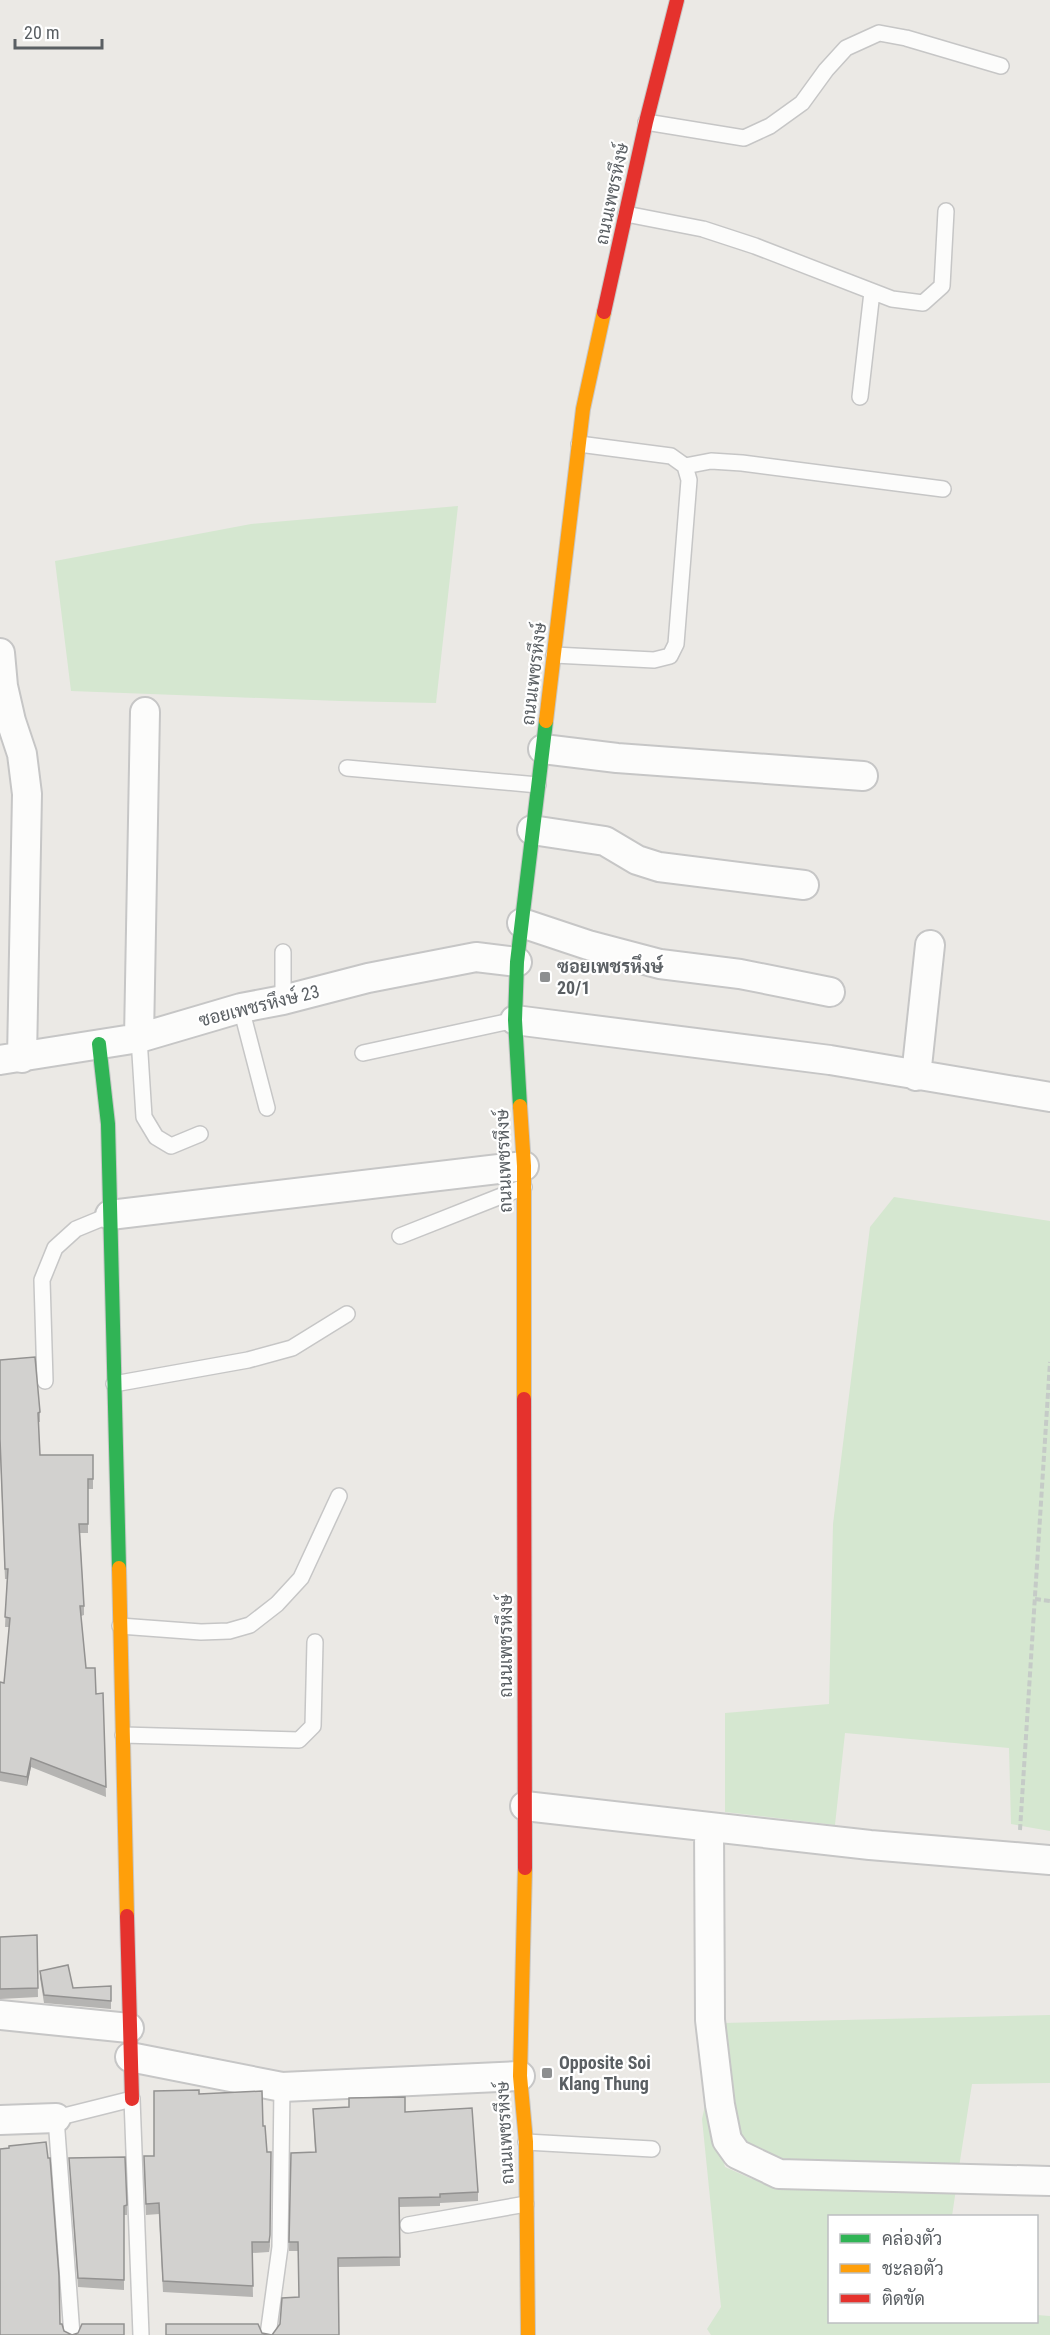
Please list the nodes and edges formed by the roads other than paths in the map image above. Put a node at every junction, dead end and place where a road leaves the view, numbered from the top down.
1 (677, 0) edge
2 (1001, 66) dead end
3 (646, 122) junction
4 (946, 211) dead end
5 (626, 214) junction
6 (872, 292) junction
7 (860, 397) dead end
8 (579, 444) junction
9 (685, 466) junction
10 (943, 489) dead end
11 (0, 654) edge
12 (554, 655) junction
13 (145, 712) dead end
14 (543, 749) junction
15 (347, 768) dead end
16 (863, 776) dead end
17 (538, 785) junction
18 (531, 830) junction
19 (804, 885) dead end
20 (522, 923) junction
21 (930, 945) dead end
22 (283, 952) dead end
23 (517, 962) junction
24 (830, 992) dead end
25 (283, 1000) junction
26 (241, 1008) junction
27 (515, 1020) junction
28 (139, 1038) junction
29 (99, 1044) junction
30 (363, 1053) dead end
31 (11, 1059) edge
32 (916, 1076) junction
33 (1050, 1098) edge
34 (267, 1108) dead end
35 (200, 1134) dead end
36 (524, 1176) junction
37 (110, 1215) junction
38 (400, 1236) dead end
39 (347, 1314) dead end
40 (45, 1381) dead end
41 (114, 1384) junction
42 (339, 1496) dead end
43 (120, 1626) junction
44 (315, 1642) dead end
45 (123, 1735) junction
46 (525, 1806) junction
47 (708, 1827) junction
48 (1050, 1860) edge
49 (0, 2015) edge
50 (129, 2028) junction
51 (130, 2057) junction
52 (520, 2076) junction
53 (282, 2086) junction
54 (132, 2099) junction
55 (56, 2118) junction
56 (0, 2120) edge
57 (526, 2142) junction
58 (652, 2149) dead end
59 (1050, 2181) edge
60 (526, 2204) junction
61 (408, 2225) dead end
62 (72, 2335) edge
63 (141, 2335) edge
64 (268, 2335) edge
65 (528, 2335) edge

1 - 3 main road, ถนนเพชรหึงษ์
2 - 3 lane
3 - 5 main road, ถนนเพชรหึงษ์
4 - 6 lane
5 - 6 lane
5 - 8 main road, ถนนเพชรหึงษ์
6 - 7 lane
8 - 9 lane
8 - 12 main road, ถนนเพชรหึงษ์
9 - 10 lane
9 - 12 lane
11 - 31 street
12 - 14 main road, ถนนเพชรหึงษ์
13 - 28 street
14 - 16 street
14 - 17 main road, ถนนเพชรหึงษ์
15 - 17 lane
17 - 18 main road, ถนนเพชรหึงษ์
18 - 19 street
18 - 20 main road, ถนนเพชรหึงษ์
20 - 23 main road, ถนนเพชรหึงษ์
20 - 24 street
21 - 32 street
22 - 25 lane
23 - 25 street, ซอยเพชรหึงษ์ 23
23 - 27 main road, ถนนเพชรหึงษ์
25 - 26 street, ซอยเพชรหึงษ์ 23
26 - 28 street, ซอยเพชรหึงษ์ 23
26 - 34 lane
27 - 30 lane
27 - 32 street
27 - 36 main road, ถนนเพชรหึงษ์
28 - 29 street, ซอยเพชรหึงษ์ 23
28 - 35 lane
29 - 31 street, ซอยเพชรหึงษ์ 23
29 - 37 main road
32 - 33 street
36 - 37 street
36 - 38 lane
36 - 46 main road, ถนนเพชรหึงษ์
37 - 40 lane
37 - 41 main road
39 - 41 lane
41 - 43 main road
42 - 43 lane
43 - 45 main road
44 - 45 lane
45 - 50 main road
46 - 47 street
46 - 52 main road, ถนนเพชรหึงษ์
47 - 48 street
47 - 59 street
49 - 50 street
50 - 51 main road
51 - 53 street
51 - 54 main road
52 - 53 street
52 - 57 main road, ถนนเพชรหึงษ์
53 - 64 lane
54 - 55 lane
54 - 63 lane
55 - 56 street
55 - 62 lane
57 - 58 lane
57 - 60 main road, ถนนเพชรหึงษ์
60 - 61 lane
60 - 65 main road, ถนนเพชรหึงษ์

